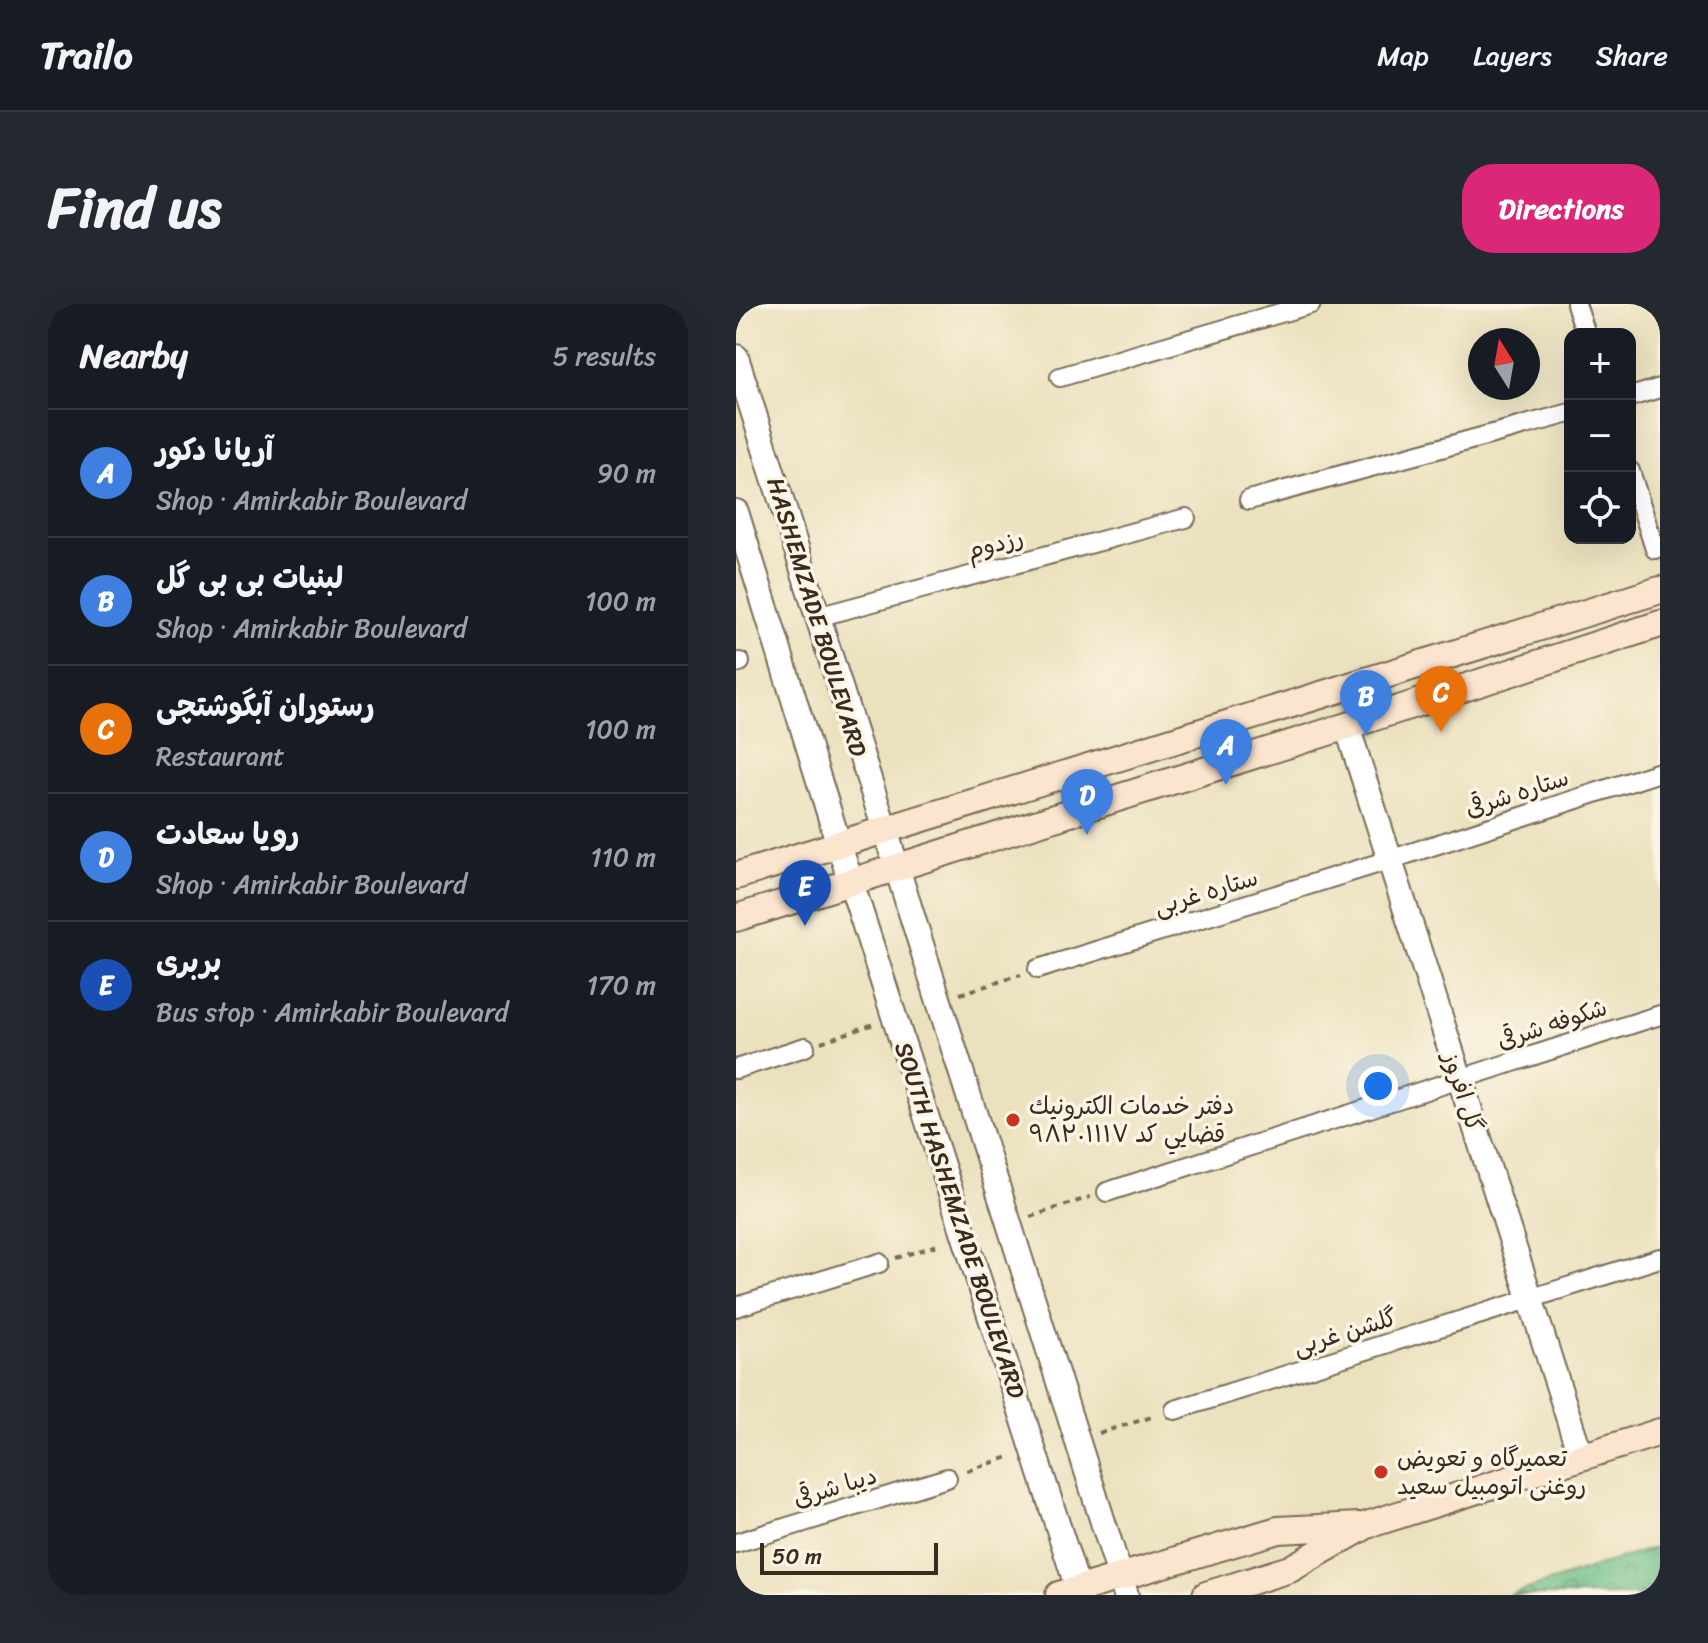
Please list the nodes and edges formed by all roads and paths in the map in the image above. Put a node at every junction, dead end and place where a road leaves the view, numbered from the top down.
1 (1311, 304) edge
2 (1576, 304) edge
3 (1584, 328) edge
4 (736, 357) edge
5 (1060, 377) dead end
6 (1660, 388) edge
7 (1636, 395) edge
8 (1564, 415) edge
9 (1630, 472) edge
10 (1249, 500) dead end
11 (736, 512) edge
12 (1186, 518) dead end
13 (1655, 549) dead end
14 (1660, 590) edge
15 (817, 617) junction
16 (1660, 624) edge
17 (1347, 726) junction
18 (1660, 772) edge
19 (885, 832) junction
20 (839, 845) junction
21 (1389, 860) junction
22 (897, 867) junction
23 (736, 876) edge
24 (852, 882) junction
25 (736, 918) edge
26 (1038, 969) joint
27 (939, 1001) junction
28 (1660, 1015) edge
29 (895, 1017) junction
30 (805, 1047) joint
31 (736, 1069) edge
32 (1459, 1079) junction
33 (1107, 1192) joint
34 (1009, 1223) junction
35 (965, 1237) junction
36 (1660, 1258) edge
37 (879, 1263) joint
38 (1528, 1299) junction
39 (736, 1307) edge
40 (1175, 1410) joint
41 (1660, 1432) edge
42 (1077, 1439) junction
43 (1033, 1449) junction
44 (1581, 1457) junction
45 (947, 1478) joint
46 (1367, 1525) junction
47 (736, 1543) edge
48 (1123, 1586) edge
49 (1072, 1593) edge
50 (1206, 1595) edge

1 - 5 street
2 - 3 street
4 - 15 street, HASHEMZADE BOULEVARD
6 - 7 street
8 - 10 street
9 - 13 street
11 - 20 street, HASHEMZADE BOULEVARD
12 - 15 street, رزدوم
14 - 19 main road
15 - 19 street, HASHEMZADE BOULEVARD
16 - 17 main road
17 - 21 street, گل افروز
17 - 22 main road
18 - 21 street, ستاره شرقی
19 - 20 main road
19 - 22 street, HASHEMZADE BOULEVARD
20 - 23 main road
20 - 24 street, SOUTH HASHEMZADE BOULEVARD
21 - 26 street, ستاره غربی
21 - 32 street, گل افروز
22 - 24 main road
22 - 27 street, SOUTH HASHEMZADE BOULEVARD
24 - 25 main road
24 - 29 street, SOUTH HASHEMZADE BOULEVARD
26 - 27 path
27 - 34 street, SOUTH HASHEMZADE BOULEVARD
28 - 32 street, شکوفه شرقی
29 - 30 path
29 - 35 street, SOUTH HASHEMZADE BOULEVARD
30 - 31 street
32 - 33 street, شکوفه شرقی
32 - 38 street, گل افروز
33 - 34 path
34 - 42 street, SOUTH HASHEMZADE BOULEVARD
35 - 37 path
35 - 43 street, SOUTH HASHEMZADE BOULEVARD
36 - 38 street, گلشن غربی
37 - 39 street
38 - 40 street, گلشن غربی
38 - 44 street, گل افروز
40 - 42 path
41 - 44 main road
42 - 48 street, SOUTH HASHEMZADE BOULEVARD
43 - 45 path
43 - 49 street, SOUTH HASHEMZADE BOULEVARD
44 - 46 main road
45 - 47 street, دیبا شرقی
46 - 48 main road
46 - 50 main road
48 - 49 main road

